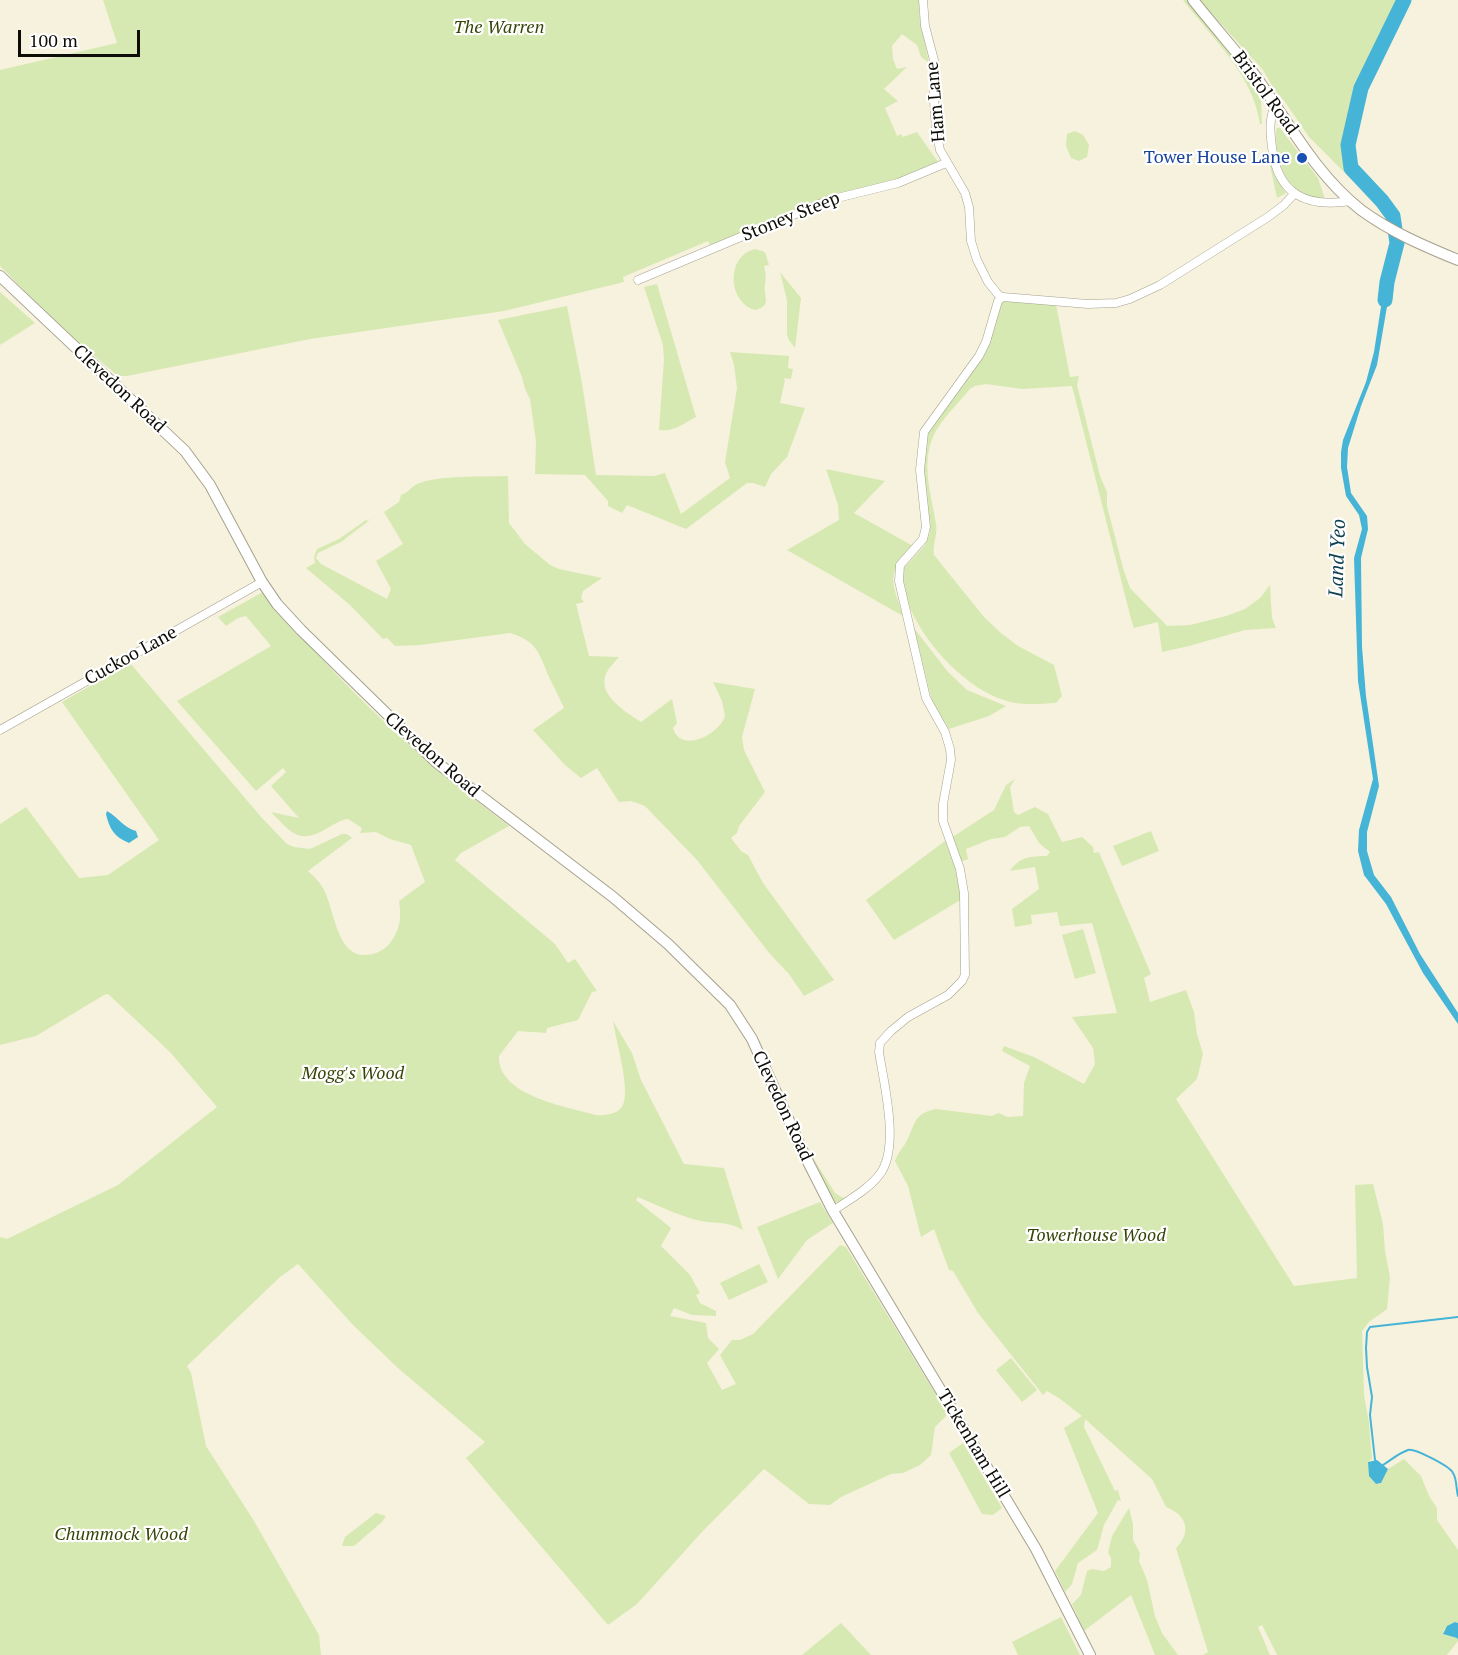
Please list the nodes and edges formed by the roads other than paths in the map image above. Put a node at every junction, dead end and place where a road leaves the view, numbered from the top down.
1 (923, 0) edge
2 (1193, 0) edge
3 (1275, 105) junction
4 (946, 163) junction
5 (1294, 194) junction
6 (1352, 201) junction
7 (1458, 260) edge
8 (0, 276) edge
9 (638, 280) dead end
10 (1001, 298) junction
11 (262, 582) junction
12 (0, 729) edge
13 (833, 1211) junction
14 (848, 1236) joint
15 (1090, 1655) edge

1 - 4 street, Ham Lane
2 - 3 main road, Bristol Road
3 - 5 street
3 - 6 main road, Bristol Road
4 - 9 street, Stoney Steep
4 - 10 street, Ham Lane
5 - 6 street
5 - 10 street
6 - 7 main road, Bristol Road
8 - 11 main road, Clevedon Road
10 - 13 street
11 - 12 street, Cuckoo Lane
11 - 13 main road, Clevedon Road
13 - 14 main road, Clevedon Road
14 - 15 main road, Tickenham Hill

